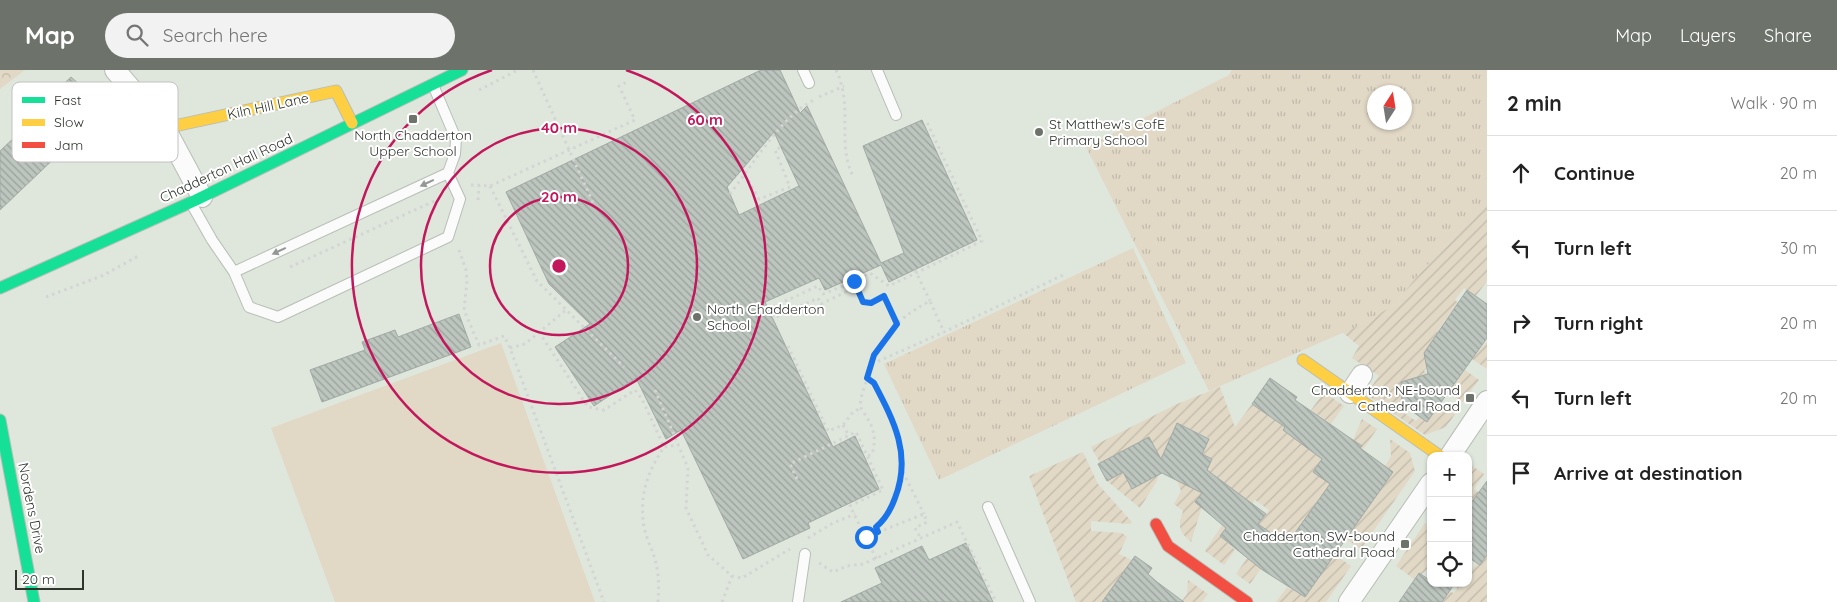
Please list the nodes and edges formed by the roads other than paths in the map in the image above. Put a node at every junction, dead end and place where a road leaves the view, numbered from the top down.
1 (115, 70) edge
2 (462, 70) edge
3 (803, 70) edge
4 (876, 70) edge
5 (125, 82) edge
6 (809, 83) dead end
7 (432, 84) junction
8 (896, 115) dead end
9 (352, 123) junction
10 (178, 125) edge
11 (178, 158) edge
12 (448, 173) junction
13 (196, 199) junction
14 (234, 272) junction
15 (0, 288) edge
16 (1303, 360) dead end
17 (1362, 375) dead end
18 (1350, 393) junction
19 (1487, 401) edge
20 (0, 420) edge
21 (1434, 452) edge
22 (1453, 452) edge
23 (1427, 489) edge
24 (988, 507) dead end
25 (1156, 524) dead end
26 (804, 554) dead end
27 (34, 602) edge
28 (798, 602) edge
29 (1030, 602) edge
30 (1247, 602) edge
31 (1349, 602) edge

1 - 5 street
2 - 7 street, Chadderton Hall Road
3 - 6 lane
4 - 8 lane
7 - 9 street, Chadderton Hall Road
7 - 12 lane
9 - 10 street, Kiln Hill Lane
9 - 13 street, Chadderton Hall Road
11 - 13 street
12 -> 14 lane
12 - 14 lane
13 - 14 lane
13 - 15 street, Chadderton Hall Road
16 - 18 street
17 - 18 street
18 - 21 street
19 - 22 street
20 - 27 street, Nordens Drive
23 - 31 street
24 - 29 lane
25 - 30 street
26 - 28 lane

